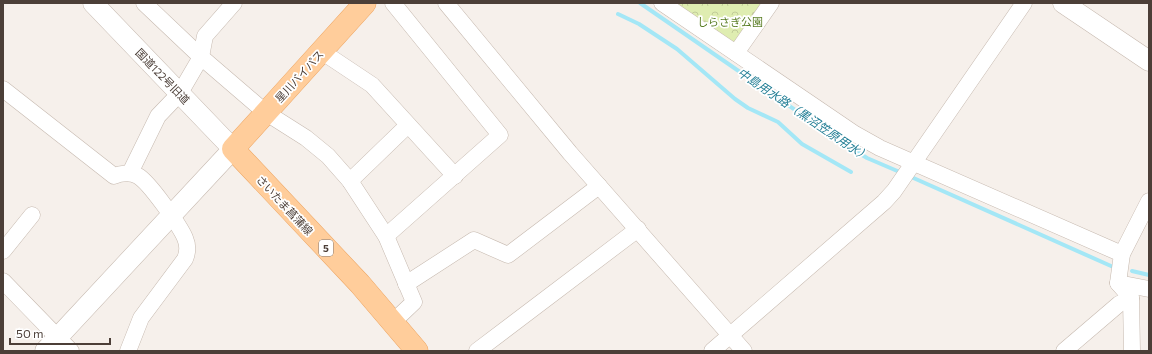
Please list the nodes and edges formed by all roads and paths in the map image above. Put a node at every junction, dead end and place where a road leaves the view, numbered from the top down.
1 (93, 3) edge
2 (144, 3) edge
3 (234, 3) edge
4 (365, 3) edge
5 (393, 3) edge
6 (446, 3) edge
7 (662, 3) edge
8 (771, 3) edge
9 (1024, 3) edge
10 (1063, 3) edge
11 (321, 51) junction
12 (736, 53) junction
13 (201, 57) junction
14 (1149, 60) edge
15 (3, 89) edge
16 (180, 93) junction
17 (265, 112) junction
18 (408, 125) junction
19 (233, 149) junction
20 (913, 165) junction
21 (130, 173) junction
22 (455, 176) junction
23 (350, 181) junction
24 (599, 186) junction
25 (1149, 201) edge
26 (171, 214) junction
27 (32, 216) dead end
28 (638, 229) junction
29 (386, 236) junction
30 (3, 251) edge
31 (1122, 257) junction
32 (1119, 280) junction
33 (3, 281) edge
34 (406, 284) junction
35 (1149, 289) edge
36 (1131, 298) junction
37 (393, 322) junction
38 (731, 335) junction
39 (58, 347) edge
40 (1070, 349) edge
41 (128, 351) edge
42 (417, 351) edge
43 (477, 351) edge
44 (712, 351) edge
45 (744, 351) edge
46 (1132, 351) edge

1 - 16 street, 国道122号旧道
2 - 13 street
3 - 13 street
4 - 11 main road, 星川バイパス
5 - 22 street
6 - 24 street
7 - 12 street
8 - 12 street
9 - 20 street
10 - 14 street
11 - 17 main road, 星川バイパス
11 - 18 street
12 - 20 street
13 - 16 street
13 - 17 street
15 - 21 street
16 - 19 street, 国道122号旧道
16 - 21 street
17 - 19 main road, 星川バイパス
17 - 23 street
18 - 22 street
18 - 23 street
19 - 26 street
19 - 37 main road, さいたま菖蒲線 / 5
20 - 31 street
20 - 38 street
21 - 26 street
22 - 29 street
23 - 29 street
24 - 28 street
24 - 34 street
25 - 31 street
26 - 39 street
26 - 41 street
27 - 30 street
28 - 38 street
28 - 43 street
29 - 34 street
31 - 32 street
32 - 35 street
32 - 36 street
33 - 39 street
34 - 37 street
36 - 40 street
36 - 46 street
37 - 42 main road, さいたま菖蒲線 / 5
38 - 44 street
38 - 45 street

